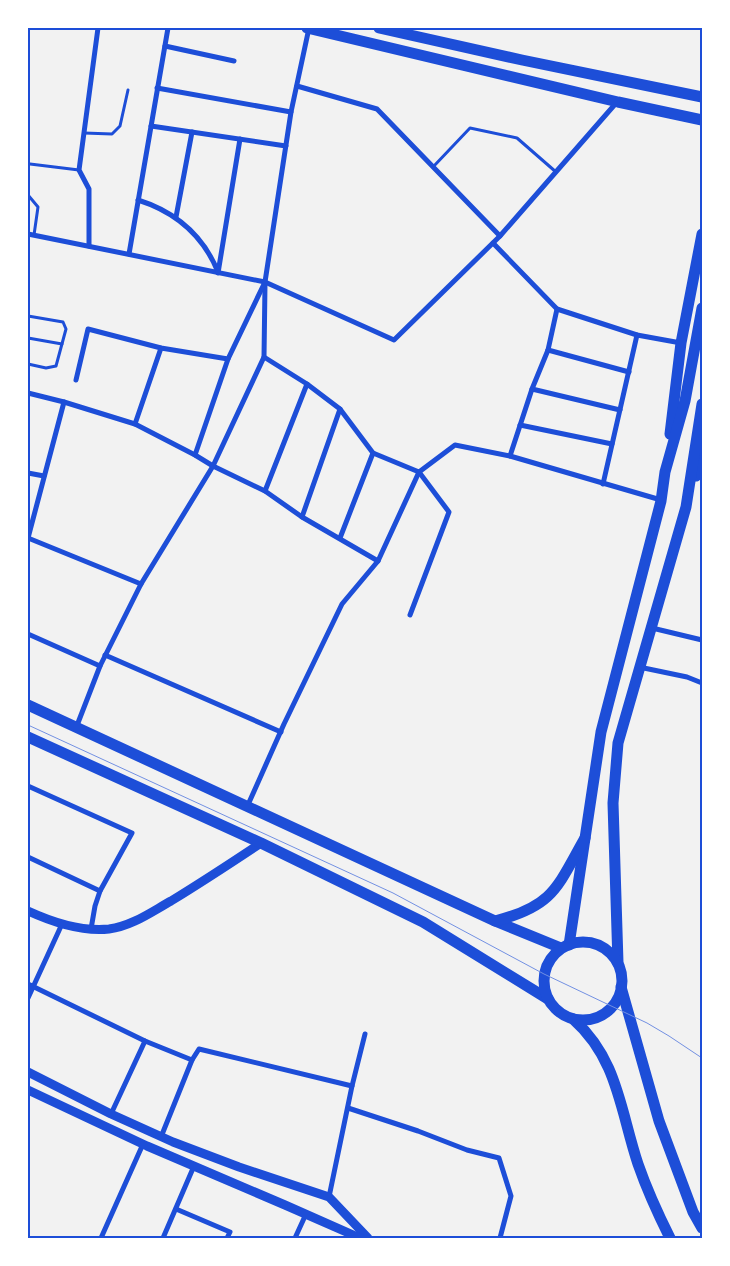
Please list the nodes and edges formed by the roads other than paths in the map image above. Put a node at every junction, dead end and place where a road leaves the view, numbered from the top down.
1 (98, 28) edge
2 (168, 28) edge
3 (308, 28) edge
4 (379, 28) edge
5 (165, 46) junction
6 (234, 61) dead end
7 (297, 86) junction
8 (157, 88) junction
9 (128, 90) dead end
10 (702, 97) edge
11 (618, 102) junction
12 (291, 112) junction
13 (702, 120) edge
14 (151, 126) junction
15 (192, 132) junction
16 (83, 133) junction
17 (240, 139) junction
18 (286, 146) junction
19 (30, 164) dead end
20 (433, 167) junction
21 (79, 170) junction
22 (556, 172) junction
23 (28, 195) edge
24 (138, 200) junction
25 (176, 217) junction
26 (28, 234) edge
27 (702, 234) edge
28 (34, 236) junction
29 (500, 236) junction
30 (493, 243) junction
31 (89, 246) junction
32 (129, 254) junction
33 (218, 273) junction
34 (265, 282) junction
35 (557, 308) junction
36 (702, 308) edge
37 (28, 316) edge
38 (637, 335) junction
39 (28, 338) edge
40 (681, 343) junction
41 (62, 344) junction
42 (161, 348) junction
43 (548, 350) junction
44 (264, 357) junction
45 (228, 359) junction
46 (28, 364) edge
47 (629, 372) junction
48 (76, 380) dead end
49 (306, 384) junction
50 (532, 390) junction
51 (28, 393) edge
52 (64, 402) junction
53 (702, 404) edge
54 (340, 410) junction
55 (620, 410) junction
56 (135, 424) junction
57 (520, 425) junction
58 (612, 444) junction
59 (372, 453) junction
60 (195, 455) junction
61 (510, 456) junction
62 (702, 457) edge
63 (213, 466) junction
64 (418, 472) junction
65 (665, 472) junction
66 (28, 473) edge
67 (44, 476) junction
68 (603, 484) junction
69 (265, 491) junction
70 (662, 500) junction
71 (686, 507) junction
72 (302, 517) junction
73 (28, 538) edge
74 (340, 538) junction
75 (378, 561) junction
76 (141, 584) junction
77 (410, 615) dead end
78 (651, 628) junction
79 (28, 634) edge
80 (702, 640) edge
81 (105, 655) junction
82 (100, 666) junction
83 (639, 667) junction
84 (702, 683) edge
85 (28, 705) edge
86 (76, 728) junction
87 (281, 732) junction
88 (28, 737) edge
89 (28, 786) edge
90 (247, 807) junction
91 (585, 838) junction
92 (261, 843) junction
93 (28, 858) edge
94 (100, 891) junction
95 (28, 911) edge
96 (495, 921) junction
97 (62, 924) junction
98 (91, 929) junction
99 (565, 947) junction
100 (618, 964) junction
101 (30, 985) edge
102 (621, 987) junction
103 (28, 998) edge
104 (548, 999) junction
105 (573, 1019) junction
106 (365, 1034) dead end
107 (145, 1041) junction
108 (192, 1060) junction
109 (28, 1072) edge
110 (352, 1086) junction
111 (28, 1090) edge
112 (348, 1108) junction
113 (111, 1114) junction
114 (161, 1136) junction
115 (143, 1144) junction
116 (194, 1166) junction
117 (329, 1197) junction
118 (176, 1209) junction
119 (306, 1214) junction
120 (702, 1228) edge
121 (101, 1238) edge
122 (163, 1238) edge
123 (227, 1238) edge
124 (295, 1238) edge
125 (360, 1238) edge
126 (368, 1238) edge
127 (500, 1238) edge
128 (670, 1238) edge

1 - 16 street
2 - 5 street
3 - 7 street
3 - 11 main road
4 - 10 main road
5 - 6 street
5 - 8 street
7 - 12 street
7 - 20 street
8 - 12 street
8 - 14 street
9 - 16 lane
11 - 13 main road
11 - 22 street
12 - 18 street
14 - 15 street
14 - 24 street
15 - 17 street
15 - 25 street
16 - 21 street
17 - 18 street
17 - 33 street
18 - 34 street
19 - 21 lane
20 - 22 lane
20 - 29 street
21 - 31 street
22 - 29 street
23 - 28 lane
24 - 25 street
24 - 32 street
25 - 33 street
26 - 28 street
27 - 40 main road
28 - 31 street
29 - 30 street
30 - 34 street
30 - 35 street
31 - 32 street
32 - 33 street
33 - 34 street
34 - 44 street
34 - 45 street
35 - 38 street
35 - 43 street
36 - 65 main road
37 - 41 lane
38 - 40 street
38 - 47 street
39 - 41 lane
40 - 65 main road
41 - 46 lane
42 - 45 street
42 - 48 street
42 - 56 street
43 - 47 street
43 - 50 street
44 - 49 street
44 - 63 street
45 - 60 street
47 - 55 street
49 - 54 street
49 - 69 street
50 - 55 street
50 - 57 street
51 - 52 street
52 - 56 street
52 - 67 street
53 - 71 main road
54 - 59 street
54 - 72 street
55 - 58 street
56 - 60 street
57 - 58 street
57 - 61 street
58 - 68 street
59 - 64 street
59 - 74 street
60 - 63 street
61 - 64 street
61 - 68 street
62 - 71 main road
63 - 69 street
63 - 76 street
64 - 75 street
64 - 77 street
65 - 70 main road
66 - 67 street
67 - 73 street
68 - 70 street
69 - 72 street
70 - 91 main road
71 - 78 main road
72 - 74 street
73 - 76 street
74 - 75 street
75 - 87 street
76 - 81 street
78 - 80 street
78 - 83 main road
79 - 82 street
81 - 82 street
81 - 87 street
82 - 86 street
83 - 84 street
83 - 100 main road
85 - 86 main road
86 - 90 main road
87 - 90 street
88 - 92 main road
89 - 94 street
90 - 96 main road
91 - 96 main road
91 - 99 main road
92 - 98 street
92 - 104 main road
93 - 94 street
94 - 98 street
95 - 97 street
96 - 99 main road
97 - 98 street
97 - 101 street
99 - 100 main road
99 - 104 main road
100 - 102 main road
101 - 103 street
101 - 107 street
102 - 105 main road
102 - 120 main road
104 - 105 main road
105 - 128 main road
106 - 110 street
107 - 108 street
107 - 113 street
108 - 110 street
108 - 114 street
109 - 113 street
110 - 112 street
111 - 115 street
112 - 117 street
112 - 127 street
113 - 114 street
114 - 117 street
115 - 116 street
115 - 121 street
116 - 118 street
116 - 119 street
117 - 126 street
118 - 122 street
118 - 123 street
119 - 124 street
119 - 125 street

